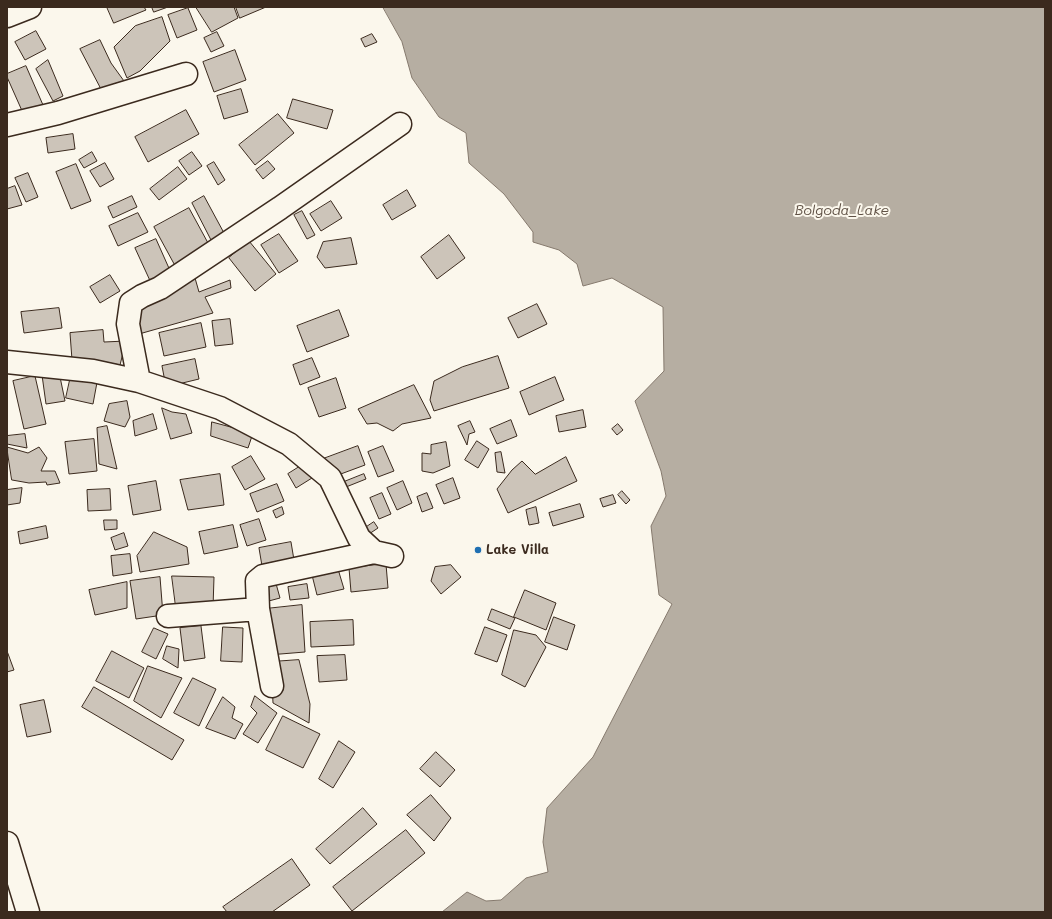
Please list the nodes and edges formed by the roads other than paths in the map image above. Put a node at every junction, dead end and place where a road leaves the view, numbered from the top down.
1 (30, 7) edge
2 (7, 16) edge
3 (186, 74) dead end
4 (400, 124) dead end
5 (7, 125) edge
6 (7, 362) edge
7 (139, 381) junction
8 (258, 609) junction
9 (168, 616) dead end
10 (272, 686) dead end
11 (7, 843) edge
12 (28, 912) edge

1 - 2 street
3 - 5 street
4 - 7 street
6 - 7 street
7 - 8 street
8 - 9 street
8 - 10 street
11 - 12 street

